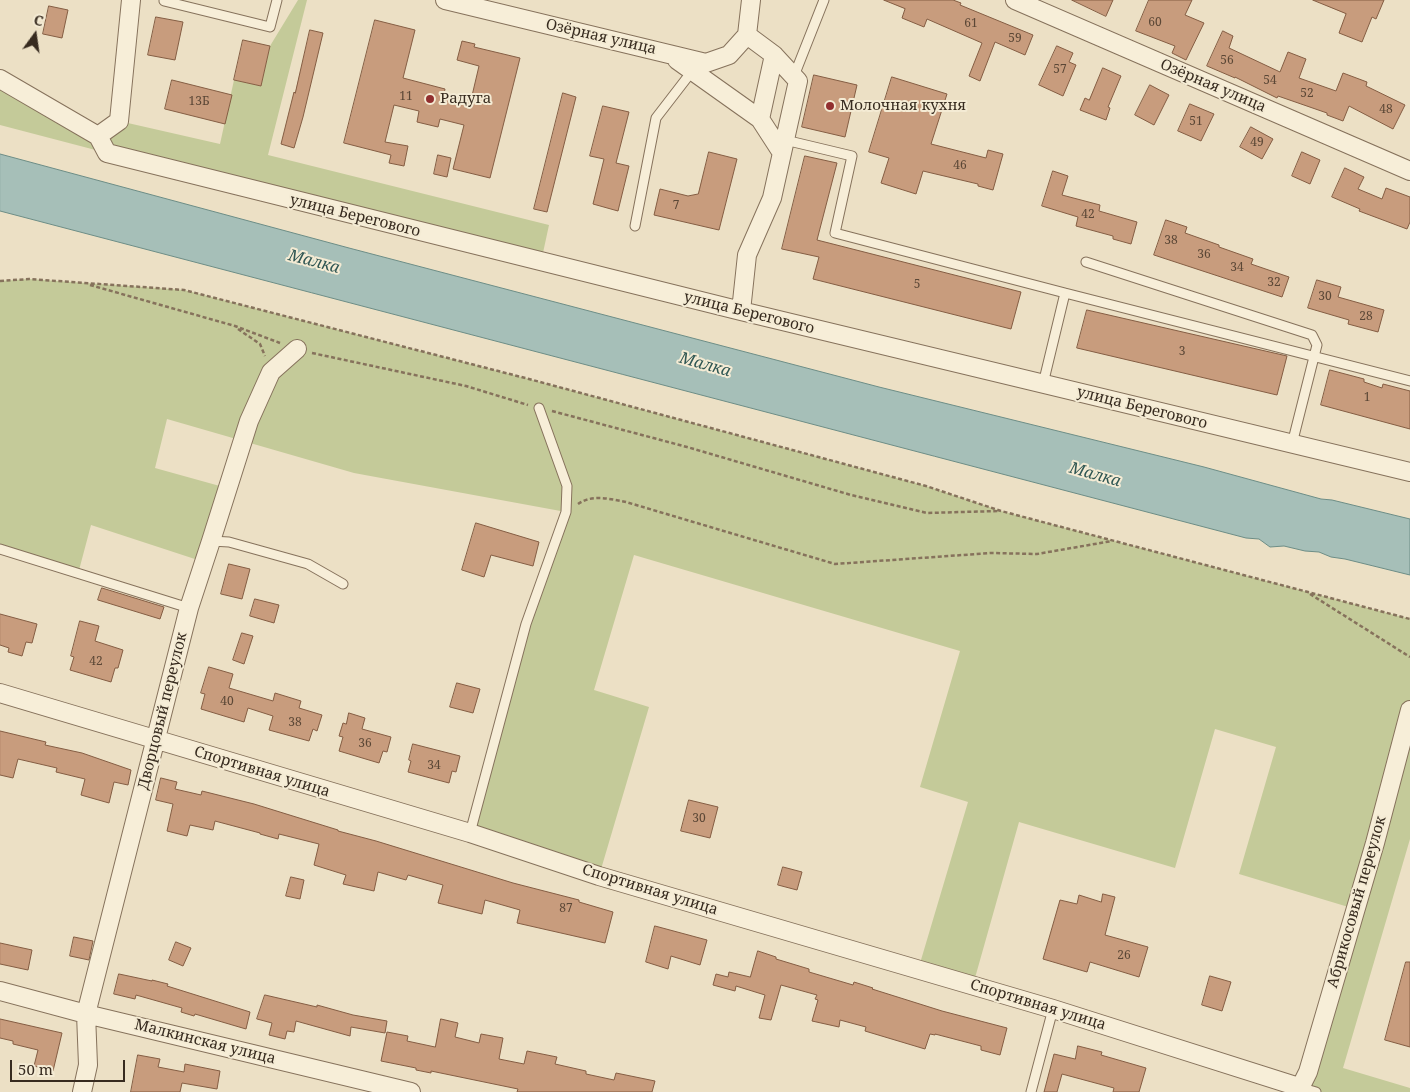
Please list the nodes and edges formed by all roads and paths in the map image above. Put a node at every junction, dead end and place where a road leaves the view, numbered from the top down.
1 (131, 0) edge
2 (277, 0) edge
3 (445, 0) edge
4 (751, 0) edge
5 (824, 0) edge
6 (1015, 0) edge
7 (164, 1) edge
8 (747, 35) junction
9 (774, 55) junction
10 (699, 66) junction
11 (794, 76) junction
12 (0, 78) edge
13 (760, 119) junction
14 (98, 136) junction
15 (783, 146) junction
16 (1410, 171) edge
17 (635, 226) dead end
18 (1086, 262) dead end
19 (0, 281) edge
20 (1064, 293) junction
21 (741, 311) junction
22 (235, 326) dead end
23 (297, 350) dead end
24 (1314, 356) junction
25 (271, 372) junction
26 (1410, 381) edge
27 (1043, 384) junction
28 (539, 408) dead end
29 (1292, 444) junction
30 (1410, 472) edge
31 (566, 512) junction
32 (210, 541) junction
33 (1114, 541) junction
34 (0, 550) edge
35 (343, 584) dead end
36 (1307, 592) junction
37 (189, 608) junction
38 (1410, 619) edge
39 (1410, 657) edge
40 (0, 693) edge
41 (1410, 710) edge
42 (156, 740) junction
43 (470, 833) junction
44 (0, 991) edge
45 (1053, 1009) junction
46 (86, 1014) junction
47 (1298, 1089) edge
48 (82, 1092) edge
49 (411, 1092) edge
50 (1031, 1092) edge
51 (1316, 1092) edge

1 - 14 street
2 - 7 lane
3 - 10 street, Озёрная улица
4 - 8 street
5 - 11 lane
6 - 16 street, Озёрная улица
8 - 9 street
8 - 10 street
9 - 11 street
9 - 13 street
10 - 13 street
10 - 17 lane
11 - 15 street
12 - 14 street
13 - 15 street
14 - 21 street, улица Берегового
15 - 20 lane
15 - 21 street
18 - 24 lane
19 - 33 path
20 - 24 lane
20 - 27 lane
21 - 27 street, улица Берегового
22 - 25 path
23 - 25 street, Дворцовый переулок
24 - 26 lane
24 - 29 lane
25 - 32 street, Дворцовый переулок
27 - 29 street, улица Берегового
28 - 31 lane
29 - 30 street, улица Берегового
31 - 33 path
31 - 43 lane
32 - 35 lane
32 - 37 street, Дворцовый переулок
33 - 36 path
34 - 37 lane
36 - 38 path
36 - 39 path
37 - 42 street, Дворцовый переулок
40 - 42 street, Спортивная улица
41 - 47 street, Абрикосовый переулок
42 - 43 street, Спортивная улица
42 - 46 street, Дворцовый переулок
43 - 45 street, Спортивная улица
44 - 46 street, Малкинская улица
45 - 47 street, Спортивная улица
45 - 50 lane
46 - 48 street, Дворцовый переулок
46 - 49 street, Малкинская улица
47 - 51 lane

